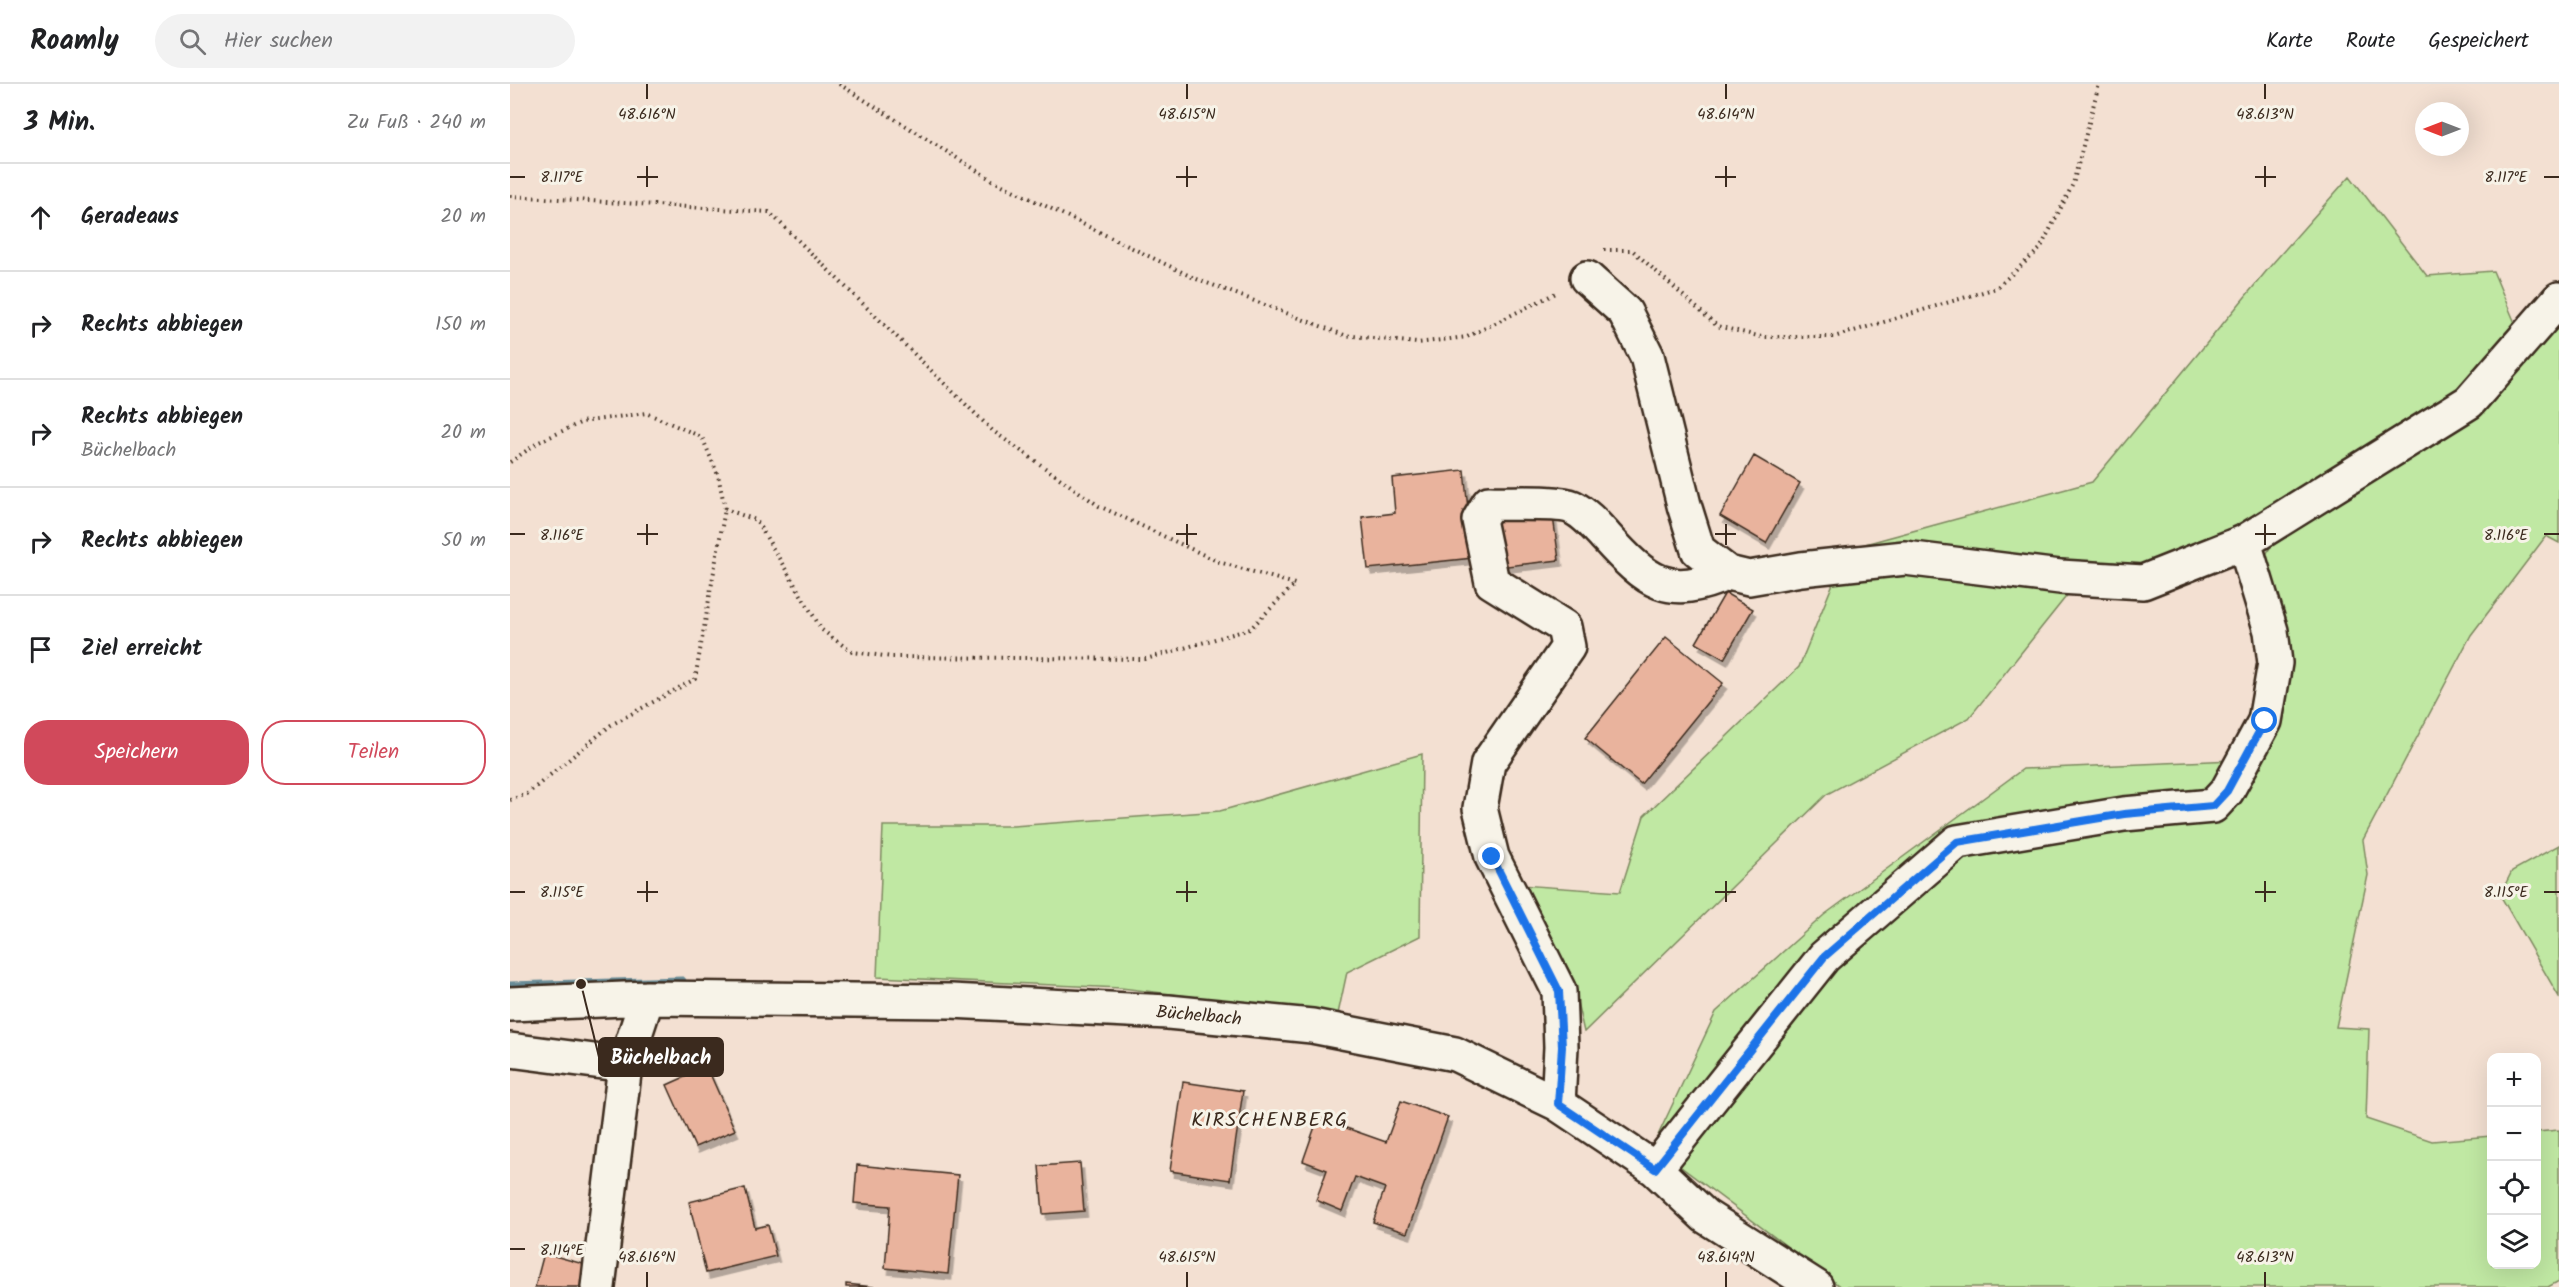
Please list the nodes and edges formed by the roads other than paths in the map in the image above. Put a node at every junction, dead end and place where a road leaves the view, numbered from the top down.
1 (1587, 278) road end
2 (2559, 299) edge
3 (2244, 542) junction
4 (1728, 573) junction
5 (647, 998) junction
6 (510, 1004) edge
7 (510, 1050) edge
8 (625, 1065) junction
9 (1558, 1104) junction
10 (1655, 1169) junction
11 (598, 1287) edge
12 (1816, 1287) edge

1 - 4 street
2 - 3 street
3 - 4 street
3 - 10 street
4 - 9 street
5 - 6 street, Büchelbach
5 - 8 street
5 - 9 street, Büchelbach
7 - 8 street
8 - 11 street
9 - 10 street, Büchelbach
10 - 12 street, Büchelbach

